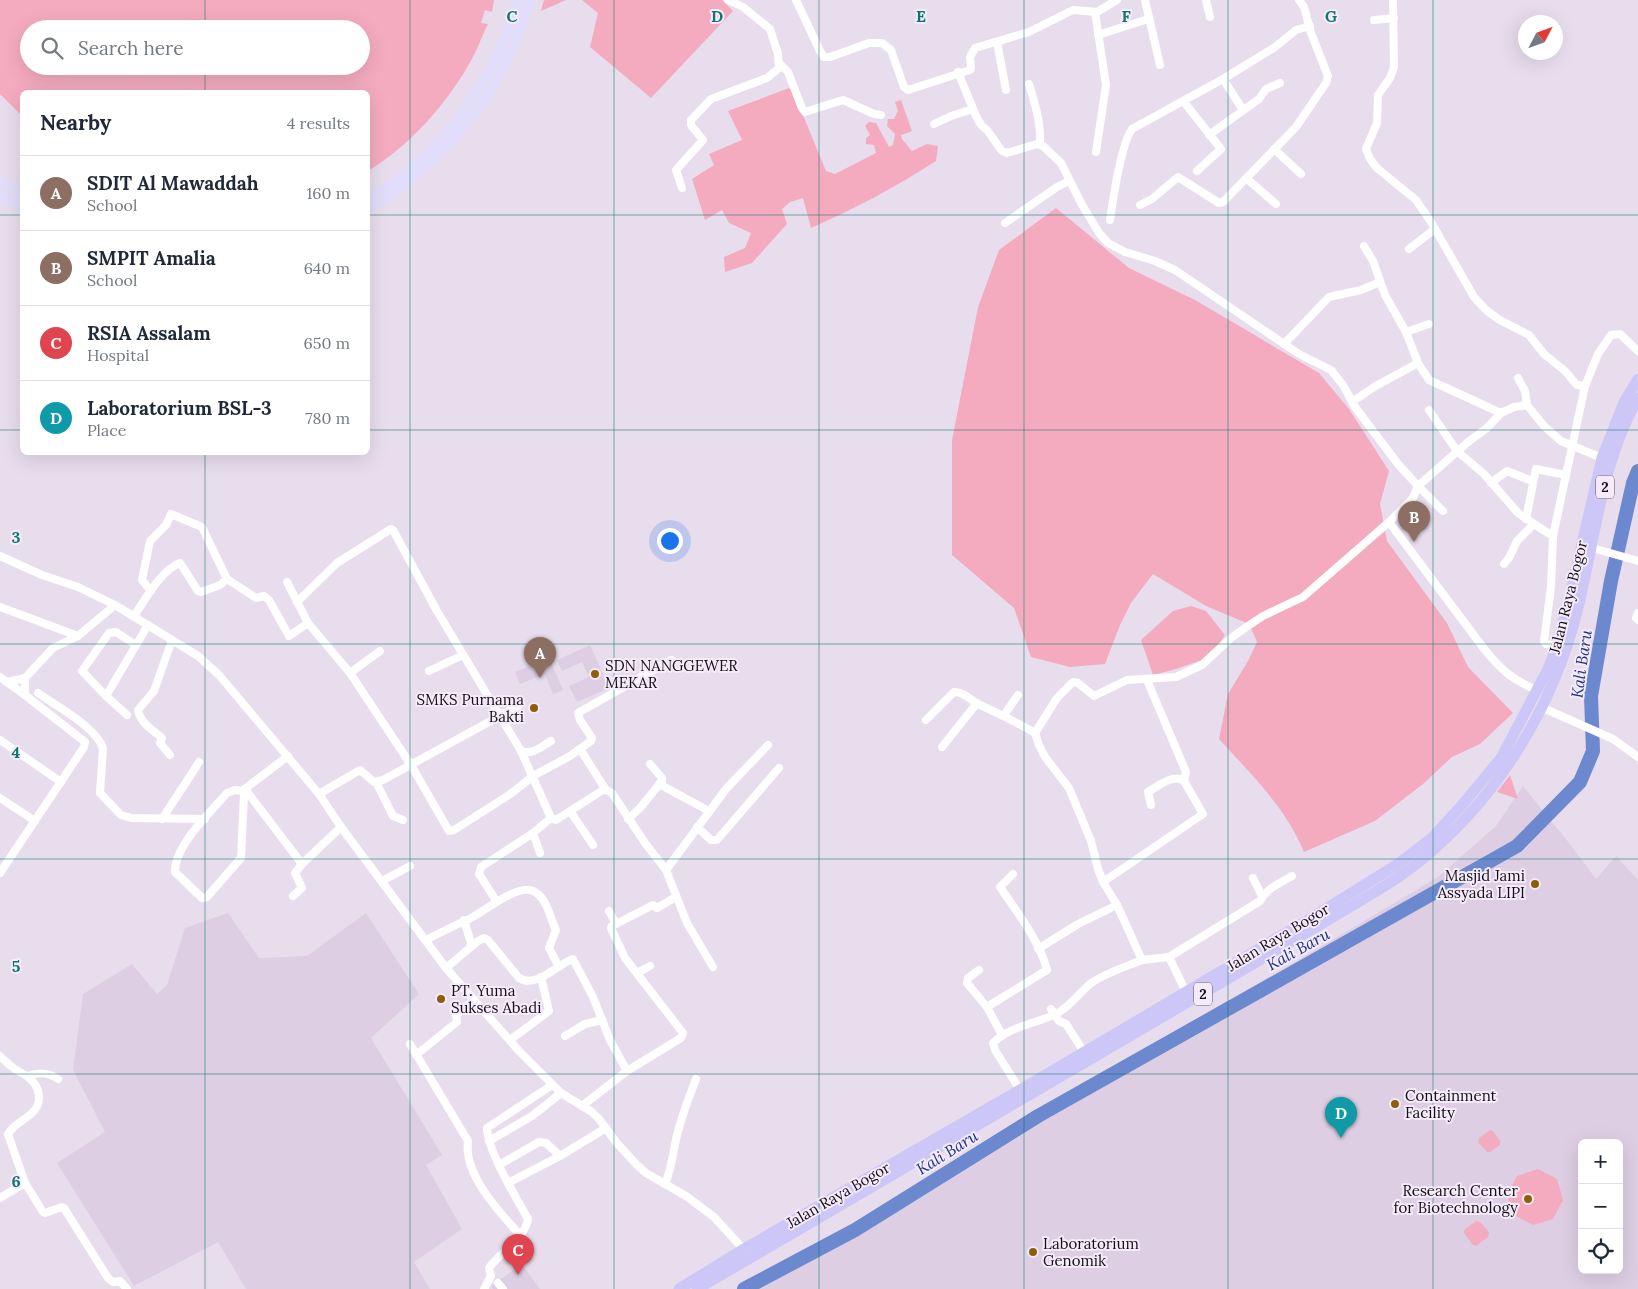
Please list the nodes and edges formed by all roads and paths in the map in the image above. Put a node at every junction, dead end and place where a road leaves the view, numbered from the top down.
1 (518, 0) edge
2 (530, 0) edge
3 (749, 0) edge
4 (796, 0) edge
5 (1117, 0) edge
6 (1145, 0) edge
7 (1206, 0) edge
8 (1299, 0) edge
9 (1393, 0) edge
10 (729, 1) edge
11 (741, 6) junction
12 (1095, 12) junction
13 (1210, 17) dead end
14 (1394, 18) junction
15 (1148, 19) junction
16 (1374, 20) dead end
17 (1310, 26) junction
18 (1098, 35) junction
19 (997, 42) junction
20 (780, 64) junction
21 (1160, 65) dead end
22 (958, 72) junction
23 (1224, 79) junction
24 (1280, 83) dead end
25 (1029, 84) dead end
26 (1006, 90) dead end
27 (1184, 102) junction
28 (973, 109) junction
29 (1243, 110) junction
30 (880, 115) dead end
31 (934, 124) dead end
32 (1209, 134) junction
33 (1040, 144) junction
34 (1274, 149) junction
35 (1096, 152) dead end
36 (1197, 171) dead end
37 (1301, 174) dead end
38 (1246, 178) junction
39 (0, 180) edge
40 (1069, 181) junction
41 (682, 188) dead end
42 (20, 194) edge
43 (0, 196) edge
44 (370, 197) edge
45 (1276, 204) dead end
46 (1140, 205) dead end
47 (20, 208) edge
48 (370, 208) edge
49 (1110, 220) dead end
50 (1005, 223) dead end
51 (1434, 229) junction
52 (1364, 246) dead end
53 (1409, 249) dead end
54 (1380, 282) junction
55 (1429, 324) dead end
56 (1406, 332) junction
57 (1284, 344) junction
58 (1638, 350) edge
59 (1418, 363) junction
60 (1518, 378) dead end
61 (1638, 380) edge
62 (1586, 386) junction
63 (1638, 398) edge
64 (1352, 402) junction
65 (1527, 405) junction
66 (1429, 410) dead end
67 (1502, 414) junction
68 (1572, 444) junction
69 (1457, 451) junction
70 (1602, 458) junction
71 (1566, 475) junction
72 (1532, 481) junction
73 (1491, 483) junction
74 (1418, 486) junction
75 (1443, 511) dead end
76 (1526, 518) junction
77 (1389, 522) junction
78 (1534, 524) junction
79 (1553, 536) junction
80 (1586, 547) junction
81 (0, 556) edge
82 (1637, 561) edge
83 (1504, 564) dead end
84 (227, 579) junction
85 (287, 582) dead end
86 (151, 590) junction
87 (297, 602) junction
88 (115, 606) junction
89 (0, 607) edge
90 (1638, 613) edge
91 (134, 616) junction
92 (1638, 620) edge
93 (308, 623) junction
94 (148, 626) junction
95 (78, 636) junction
96 (172, 640) junction
97 (136, 645) junction
98 (1557, 646) junction
99 (380, 651) dead end
100 (463, 655) junction
101 (671, 660) dead end
102 (429, 672) dead end
103 (350, 673) junction
104 (25, 678) junction
105 (3, 680) edge
106 (1147, 680) junction
107 (1538, 691) junction
108 (38, 693) dead end
109 (25, 694) junction
110 (1018, 695) dead end
111 (106, 696) junction
112 (977, 703) junction
113 (518, 706) dead end
114 (1541, 707) junction
115 (127, 715) dead end
116 (500, 715) junction
117 (1004, 715) junction
118 (926, 720) dead end
119 (1035, 733) junction
120 (0, 740) edge
121 (551, 741) dead end
122 (768, 745) dead end
123 (942, 747) dead end
124 (580, 749) junction
125 (521, 751) junction
126 (170, 755) dead end
127 (288, 756) junction
128 (1638, 757) edge
129 (199, 762) dead end
130 (650, 764) dead end
131 (411, 765) junction
132 (779, 768) dead end
133 (533, 776) junction
134 (1184, 781) junction
135 (61, 782) junction
136 (376, 782) junction
137 (659, 784) junction
138 (244, 790) junction
139 (606, 790) junction
140 (319, 794) junction
141 (0, 798) edge
142 (1151, 805) dead end
143 (570, 811) junction
144 (709, 811) junction
145 (551, 818) junction
146 (162, 819) junction
147 (205, 819) junction
148 (628, 819) junction
149 (403, 820) dead end
150 (35, 821) junction
151 (342, 827) junction
152 (697, 827) junction
153 (533, 833) junction
154 (593, 846) dead end
155 (540, 853) dead end
156 (0, 857) edge
157 (8, 862) junction
158 (302, 864) junction
159 (410, 866) dead end
160 (666, 870) junction
161 (0, 873) edge
162 (1013, 874) dead end
163 (1292, 876) dead end
164 (1252, 878) dead end
165 (382, 881) junction
166 (1103, 882) junction
167 (293, 896) dead end
168 (1262, 896) junction
169 (676, 897) junction
170 (497, 902) junction
171 (1117, 905) junction
172 (609, 911) dead end
173 (464, 920) junction
174 (611, 926) junction
175 (426, 940) junction
176 (470, 947) junction
177 (1038, 949) junction
178 (1169, 957) junction
179 (1142, 960) junction
180 (650, 966) dead end
181 (560, 967) junction
182 (713, 967) dead end
183 (446, 968) junction
184 (979, 970) dead end
185 (637, 973) junction
186 (541, 977) junction
187 (1200, 990) junction
188 (1186, 992) junction
189 (474, 1000) junction
190 (987, 1007) junction
191 (1053, 1012) junction
192 (602, 1020) junction
193 (1002, 1035) junction
194 (565, 1036) dead end
195 (510, 1040) junction
196 (410, 1044) dead end
197 (1084, 1052) junction
198 (416, 1054) junction
199 (0, 1056) edge
200 (626, 1071) junction
201 (28, 1076) junction
202 (58, 1079) dead end
203 (696, 1079) dead end
204 (552, 1085) junction
205 (1020, 1090) junction
206 (561, 1092) junction
207 (582, 1106) junction
208 (606, 1128) junction
209 (489, 1141) junction
210 (560, 1156) junction
211 (499, 1165) junction
212 (26, 1183) junction
213 (508, 1183) junction
214 (665, 1184) junction
215 (0, 1198) edge
216 (520, 1235) junction
217 (747, 1253) junction
218 (126, 1289) edge
219 (484, 1289) edge
220 (679, 1289) edge
221 (697, 1289) edge

1 - 44 main road
2 - 48 main road
3 - 11 street
4 - 22 street
5 - 12 street
6 - 15 street
7 - 13 street
8 - 17 street
9 - 14 street
10 - 11 street
11 - 20 street
12 - 18 street
12 - 19 street
14 - 16 street
14 - 51 street
15 - 18 street
15 - 21 street
17 - 23 street
17 - 34 street
18 - 35 street
19 - 22 street
19 - 26 street
20 - 30 street
20 - 41 street
22 - 28 street
23 - 27 street
23 - 29 street
24 - 29 street
25 - 33 street
27 - 32 street
27 - 49 street
28 - 31 street
28 - 33 street
29 - 32 street
32 - 36 street
33 - 40 street
34 - 37 street
34 - 38 street
38 - 45 street
38 - 46 street
39 - 42 main road
40 - 50 street
40 - 57 street
43 - 47 main road
51 - 53 street
51 - 62 street
52 - 54 street
54 - 56 street
54 - 57 street
55 - 56 street
56 - 59 street
57 - 64 street
58 - 62 street
59 - 64 street
59 - 67 street
60 - 65 street
61 - 70 highway, Jalan Raya Bogor / 2
62 - 68 street
63 - 80 highway, Jalan Raya Bogor / 2
64 - 74 street
65 - 67 street
65 - 68 street
66 - 69 street
67 - 69 street
68 - 70 street
68 - 71 street
69 - 73 street
69 - 74 street
70 - 80 highway, Jalan Raya Bogor / 2
71 - 72 street
71 - 79 street
72 - 73 street
72 - 76 street
73 - 76 street
74 - 75 street
74 - 77 street
76 - 78 street
77 - 106 street
77 - 107 street
78 - 79 street
78 - 83 street
79 - 98 street
80 - 82 street
80 - 98 highway, Jalan Raya Bogor / 2
80 - 114 highway, Jalan Raya Bogor / 2
81 - 88 street
84 - 86 street
84 - 86 street
84 - 93 street
85 - 87 street
86 - 91 street
87 - 93 street
87 - 100 street
88 - 91 street
88 - 95 street
89 - 95 street
90 - 92 street
91 - 94 street
93 - 103 street
94 - 96 street
94 - 97 street
95 - 104 street
96 - 126 street
96 - 127 street
97 - 111 street
97 - 111 street
98 - 107 highway, Jalan Raya Bogor / 2
99 - 103 street
100 - 102 street
100 - 116 street
101 - 124 street
103 - 131 street
104 - 105 street
104 - 109 street
105 - 109 street
106 - 119 street
106 - 134 street
107 - 187 highway, Jalan Raya Bogor / 2
108 - 146 street
109 - 135 street
110 - 117 street
111 - 115 street
112 - 117 street
112 - 118 street
112 - 123 street
113 - 116 street
114 - 128 street
114 - 187 highway, Jalan Raya Bogor / 2
116 - 125 street
116 - 131 street
117 - 119 street
119 - 166 street
120 - 135 street
121 - 125 street
122 - 144 street
124 - 133 street
124 - 139 street
125 - 133 street
127 - 138 street
127 - 140 street
129 - 146 street
130 - 137 street
131 - 133 street
131 - 136 street
132 - 152 street
133 - 145 street
134 - 142 street
134 - 166 street
135 - 150 street
136 - 140 street
136 - 149 street
137 - 144 street
137 - 148 street
138 - 147 street
138 - 147 street
138 - 158 street
139 - 143 street
139 - 148 street
140 - 151 street
141 - 150 street
143 - 145 street
143 - 154 street
144 - 152 street
145 - 153 street
146 - 147 street
148 - 160 street
150 - 157 street
151 - 158 street
151 - 165 street
152 - 160 street
153 - 155 street
153 - 170 street
156 - 157 street
157 - 161 street
158 - 167 street
159 - 165 street
160 - 169 street
162 - 177 street
163 - 168 street
164 - 168 street
165 - 175 street
166 - 171 street
168 - 178 street
169 - 174 street
169 - 182 street
170 - 173 street
170 - 181 street
171 - 177 street
171 - 179 street
172 - 174 street
173 - 175 street
173 - 176 street
174 - 185 street
175 - 183 street
176 - 183 street
176 - 186 street
177 - 190 street
178 - 179 street
178 - 188 street
179 - 191 street
180 - 185 street
181 - 186 street
181 - 192 street
183 - 189 street
184 - 190 street
185 - 200 street
186 - 195 street
187 - 188 highway, Jalan Raya Bogor / 2
187 - 217 highway, Jalan Raya Bogor / 2
188 - 197 highway, Jalan Raya Bogor / 2
189 - 195 street
189 - 198 street
190 - 193 street
191 - 193 street
191 - 197 street
192 - 194 street
192 - 200 street
193 - 205 street
195 - 204 street
196 - 198 street
197 - 205 highway, Jalan Raya Bogor / 2
198 - 216 street
199 - 201 street
200 - 207 street
201 - 202 street
201 - 212 street
203 - 214 street
204 - 206 street
204 - 209 street
205 - 217 highway, Jalan Raya Bogor / 2
206 - 207 street
206 - 209 street
207 - 208 street
208 - 210 street
208 - 214 street
209 - 211 street
210 - 211 street
210 - 213 street
211 - 213 street
212 - 215 street
212 - 218 street
213 - 216 street
214 - 217 street
216 - 219 street
217 - 220 highway, Jalan Raya Bogor / 2
217 - 221 highway, Jalan Raya Bogor / 2

